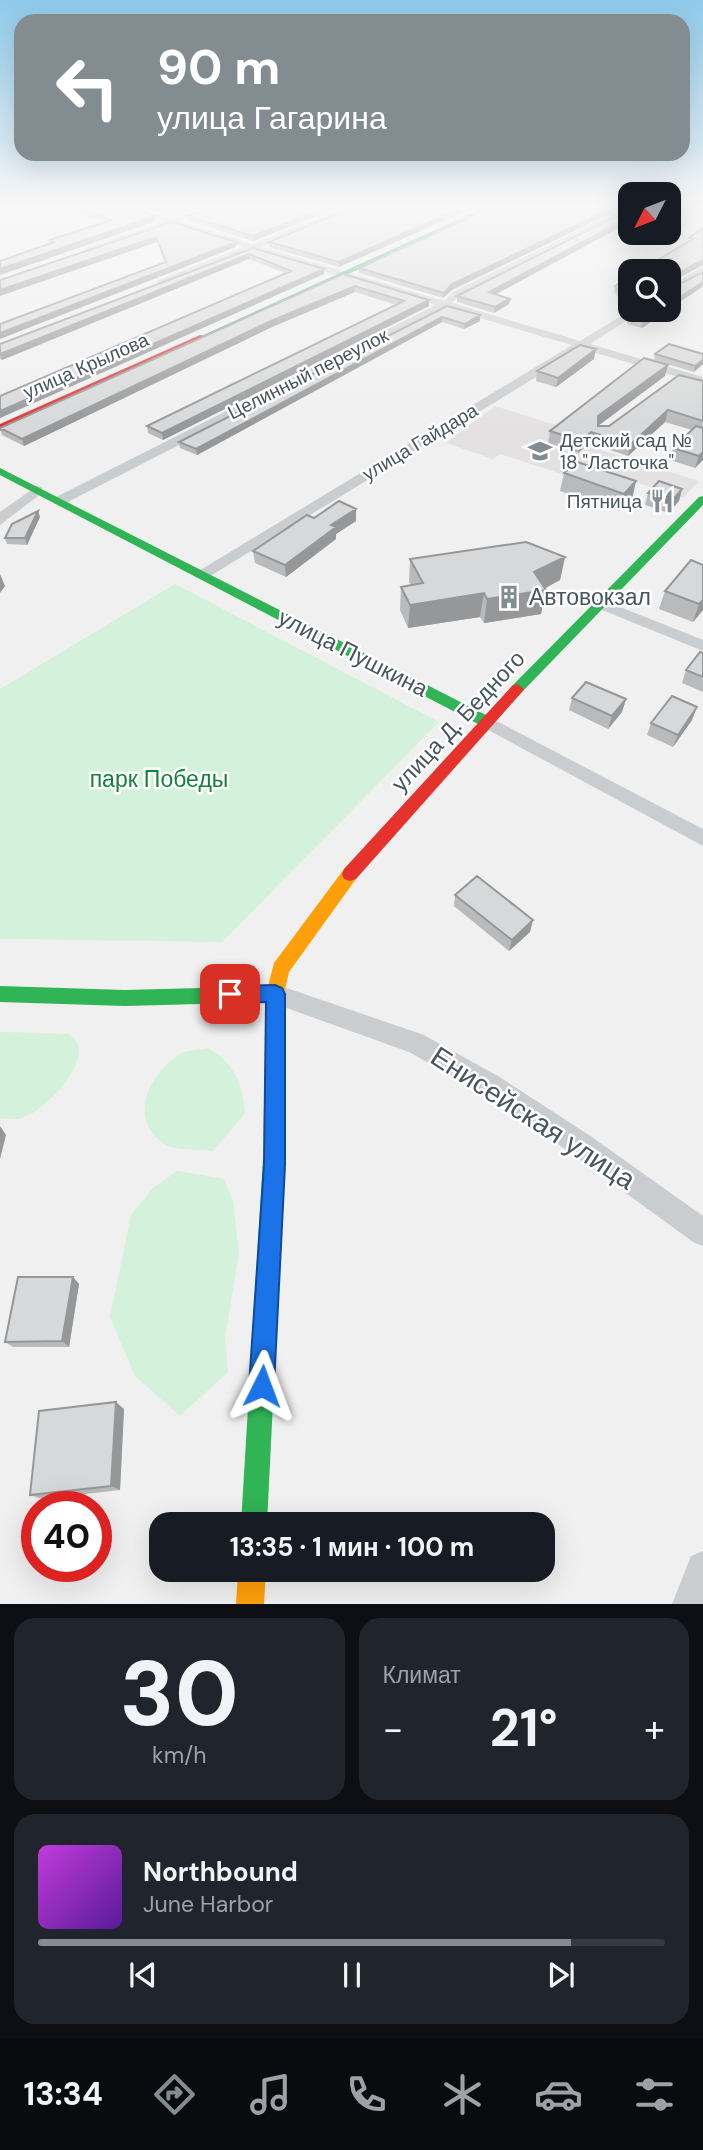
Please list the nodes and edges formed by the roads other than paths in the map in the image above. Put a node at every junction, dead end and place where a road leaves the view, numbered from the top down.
1 (169, 280) edge
2 (328, 280) edge
3 (361, 280) edge
4 (484, 280) edge
5 (151, 287) edge
6 (446, 304) junction
7 (618, 322) edge
8 (582, 343) junction
9 (703, 381) edge
10 (0, 428) edge
11 (0, 471) edge
12 (37, 490) junction
13 (702, 500) edge
14 (59, 501) junction
15 (0, 521) edge
16 (202, 575) junction
17 (600, 604) junction
18 (703, 646) edge
19 (485, 721) junction
20 (703, 838) edge
21 (275, 994) junction
22 (0, 995) edge
23 (703, 1232) edge
24 (255, 1512) edge
25 (703, 1568) edge
26 (251, 1582) edge
27 (250, 1604) edge
28 (690, 1604) edge

1 - 5 street
2 - 10 street, улица Крылова
3 - 6 street
4 - 6 street, Целинный переулок
6 - 8 street
6 - 14 street, Целинный переулок
7 - 8 street, улица Гайдара
8 - 9 street
8 - 16 street, улица Гайдара
11 - 12 street, улица Пушкина
12 - 14 street, улица Пушкина
12 - 15 street
13 - 17 street, улица Д. Бедного
14 - 16 street, улица Пушкина
16 - 19 street, улица Пушкина
17 - 18 street
17 - 19 street, улица Д. Бедного
19 - 20 street, улица Пушкина
19 - 21 street, улица Д. Бедного
21 - 22 street
21 - 23 street, Енисейская улица
21 - 24 street, улица Д. Бедного
25 - 28 street
26 - 27 street

